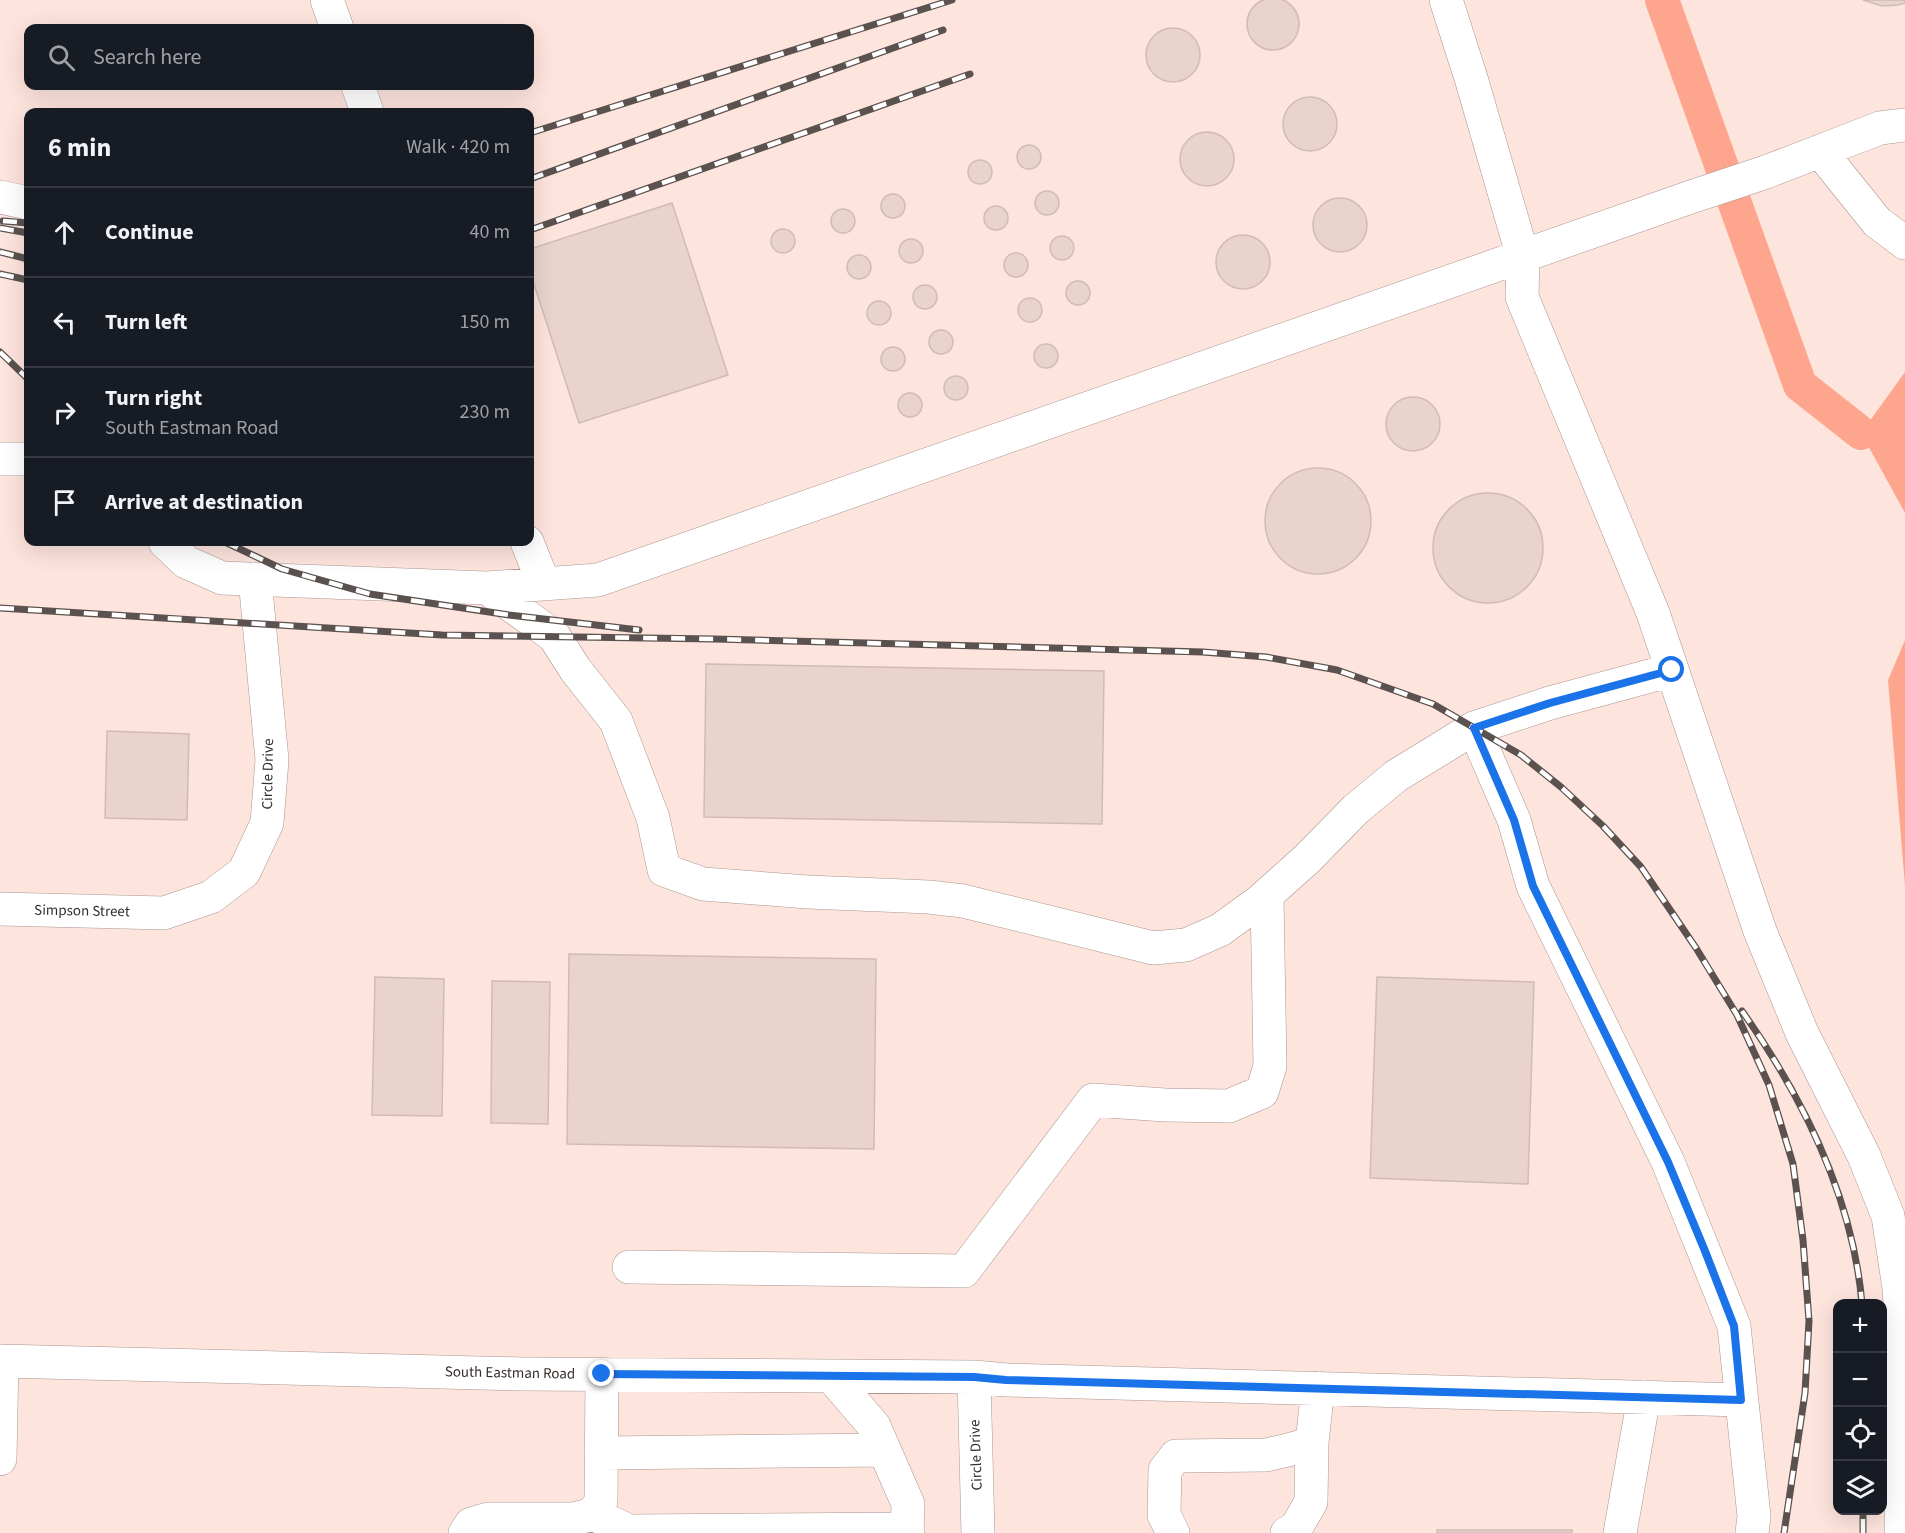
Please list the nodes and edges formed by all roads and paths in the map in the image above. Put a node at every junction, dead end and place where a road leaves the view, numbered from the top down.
1 (327, 0) edge
2 (1446, 0) edge
3 (336, 24) edge
4 (359, 90) edge
5 (366, 108) edge
6 (1905, 125) edge
7 (1820, 151) junction
8 (0, 197) edge
9 (24, 202) edge
10 (1905, 243) edge
11 (1523, 257) junction
12 (0, 459) edge
13 (24, 459) edge
14 (169, 546) edge
15 (529, 546) edge
16 (255, 579) junction
17 (544, 584) junction
18 (487, 588) junction
19 (1672, 670) junction
20 (1474, 728) junction
21 (1267, 895) junction
22 (0, 909) edge
23 (164, 913) joint
24 (629, 1267) dead end
25 (1, 1361) edge
26 (602, 1374) junction
27 (831, 1376) junction
28 (974, 1377) junction
29 (1318, 1388) junction
30 (1644, 1397) junction
31 (1741, 1400) junction
32 (1312, 1443) junction
33 (884, 1450) junction
34 (601, 1453) junction
35 (0, 1459) edge
36 (593, 1514) junction
37 (908, 1531) edge
38 (465, 1533) edge
39 (978, 1533) edge
40 (1173, 1533) edge
41 (1287, 1533) edge
42 (1620, 1533) edge
43 (1752, 1533) edge
44 (1901, 1533) edge

1 - 3 street
2 - 11 street
4 - 5 street
6 - 7 street
7 - 10 street
7 - 11 street
8 - 9 street
11 - 17 street
11 - 19 street
12 - 13 street
14 - 16 street
15 - 17 street
16 - 18 street
16 - 23 street, Circle Drive
17 - 18 street
18 - 21 street
19 - 20 street
19 - 44 street
20 - 21 street
20 - 31 street
21 - 24 street
22 - 23 street, Simpson Street
25 - 26 street, South Eastman Road
25 - 35 street
26 - 27 street, South Eastman Road
26 - 34 street
27 - 28 street, South Eastman Road
27 - 33 street
28 - 29 street, South Eastman Road
28 - 39 street, Circle Drive
29 - 30 street, South Eastman Road
29 - 32 street
30 - 31 street, South Eastman Road
30 - 42 street
31 - 43 street
32 - 40 street
32 - 41 street
33 - 34 street
33 - 37 street
34 - 36 street
36 - 37 street
36 - 38 street

